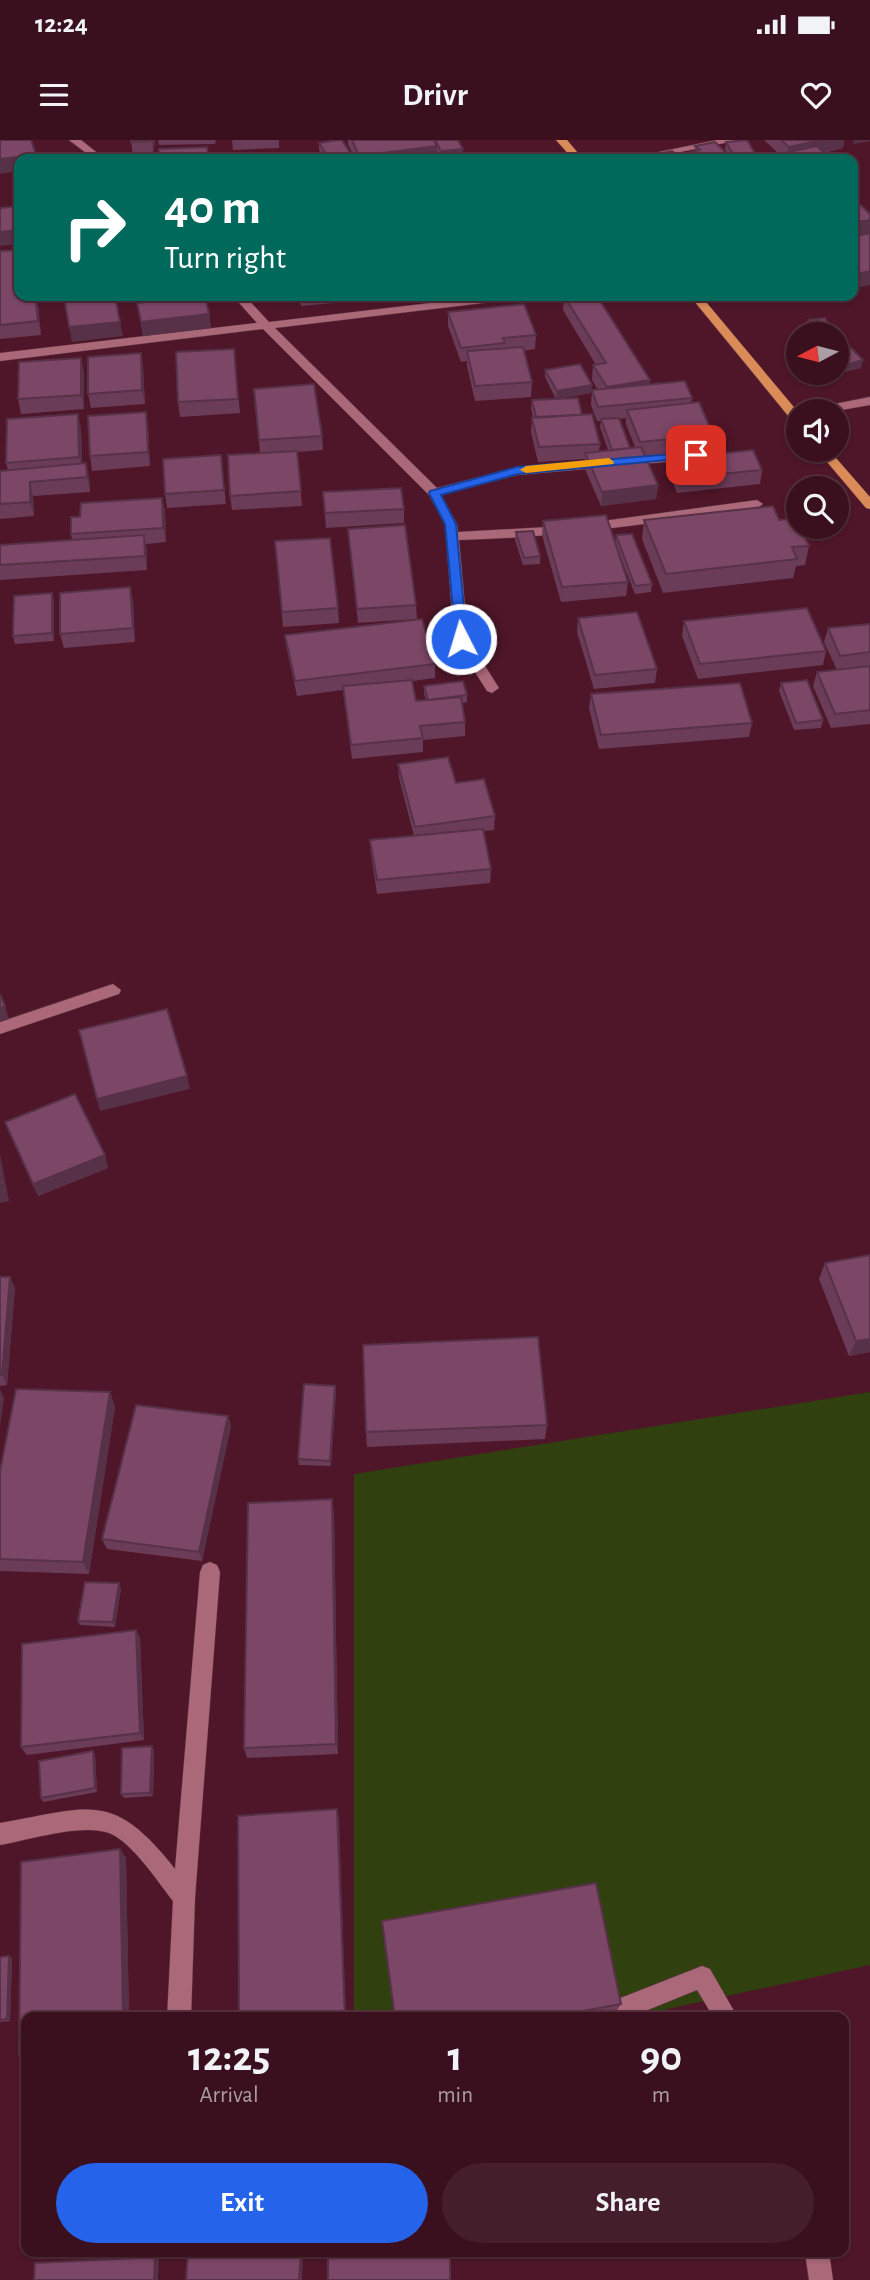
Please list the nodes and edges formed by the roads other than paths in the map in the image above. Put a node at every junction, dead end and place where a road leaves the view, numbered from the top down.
1 (74, 140) edge
2 (561, 140) edge
3 (734, 140) edge
4 (93, 154) edge
5 (574, 154) edge
6 (657, 154) edge
7 (243, 301) edge
8 (475, 301) edge
9 (699, 301) edge
10 (265, 326) junction
11 (0, 357) edge
12 (870, 401) edge
13 (786, 404) edge
14 (849, 405) edge
15 (722, 453) edge
16 (834, 462) edge
17 (434, 493) junction
18 (757, 504) dead end
19 (870, 505) edge
20 (452, 536) junction
21 (492, 688) dead end
22 (113, 990) dead end
23 (0, 1028) edge
24 (210, 1572) dead end
25 (0, 1834) edge
26 (184, 1898) junction
27 (179, 2012) edge
28 (613, 2012) edge
29 (723, 2012) edge
30 (818, 2257) edge
31 (821, 2280) edge

1 - 4 street
2 - 5 main road
3 - 6 street
7 - 10 street
8 - 10 street
9 - 13 main road
10 - 11 street
10 - 17 street
12 - 14 street
15 - 17 street
16 - 19 main road
17 - 20 street
18 - 20 street
20 - 21 street
22 - 23 street
24 - 26 street
25 - 26 street
26 - 27 street
28 - 29 street
30 - 31 street

